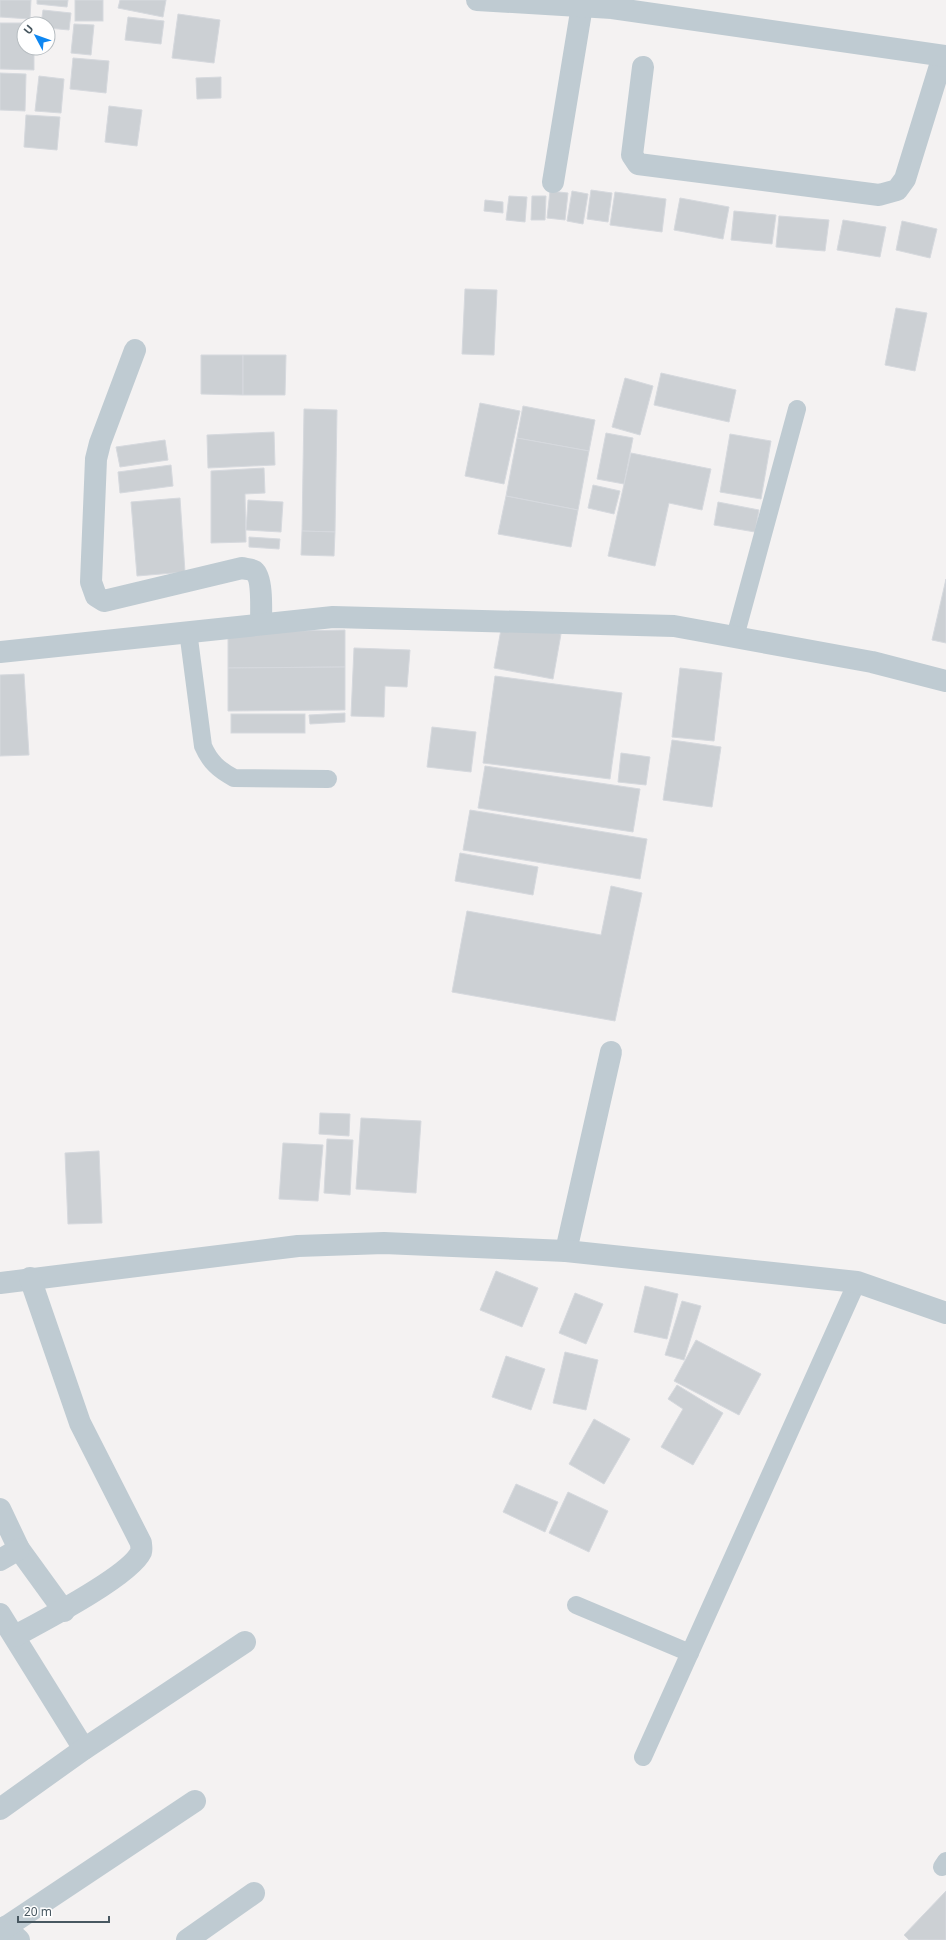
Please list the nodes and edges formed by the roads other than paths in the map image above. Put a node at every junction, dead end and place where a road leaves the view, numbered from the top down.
1 (477, 0) edge
2 (582, 6) junction
3 (945, 56) edge
4 (643, 67) dead end
5 (553, 182) dead end
6 (134, 350) dead end
7 (796, 409) dead end
8 (262, 624) junction
9 (188, 631) junction
10 (735, 637) junction
11 (0, 652) edge
12 (946, 681) edge
13 (328, 779) dead end
14 (611, 1052) dead end
15 (566, 1251) junction
16 (30, 1278) junction
17 (857, 1282) junction
18 (0, 1283) edge
19 (946, 1312) edge
20 (0, 1509) edge
21 (19, 1549) junction
22 (0, 1560) edge
23 (576, 1605) dead end
24 (64, 1611) junction
25 (0, 1614) edge
26 (15, 1636) junction
27 (245, 1642) dead end
28 (690, 1653) junction
29 (84, 1749) junction
30 (643, 1758) dead end
31 (195, 1801) dead end
32 (0, 1809) edge
33 (254, 1893) dead end
34 (8, 1932) edge
35 (187, 1940) edge

1 - 2 street
2 - 3 street
2 - 5 street
3 - 4 street
6 - 8 street
7 - 10 lane
8 - 9 street
8 - 10 street
9 - 11 street
9 - 13 lane
10 - 12 street
14 - 15 street
15 - 16 street
15 - 17 street
16 - 18 street
16 - 24 street
17 - 19 street
17 - 28 lane
20 - 21 street
21 - 22 street
21 - 24 street
23 - 28 lane
24 - 26 street
25 - 26 street
26 - 29 street
27 - 29 street
28 - 30 lane
29 - 32 street
31 - 34 street
33 - 35 street

